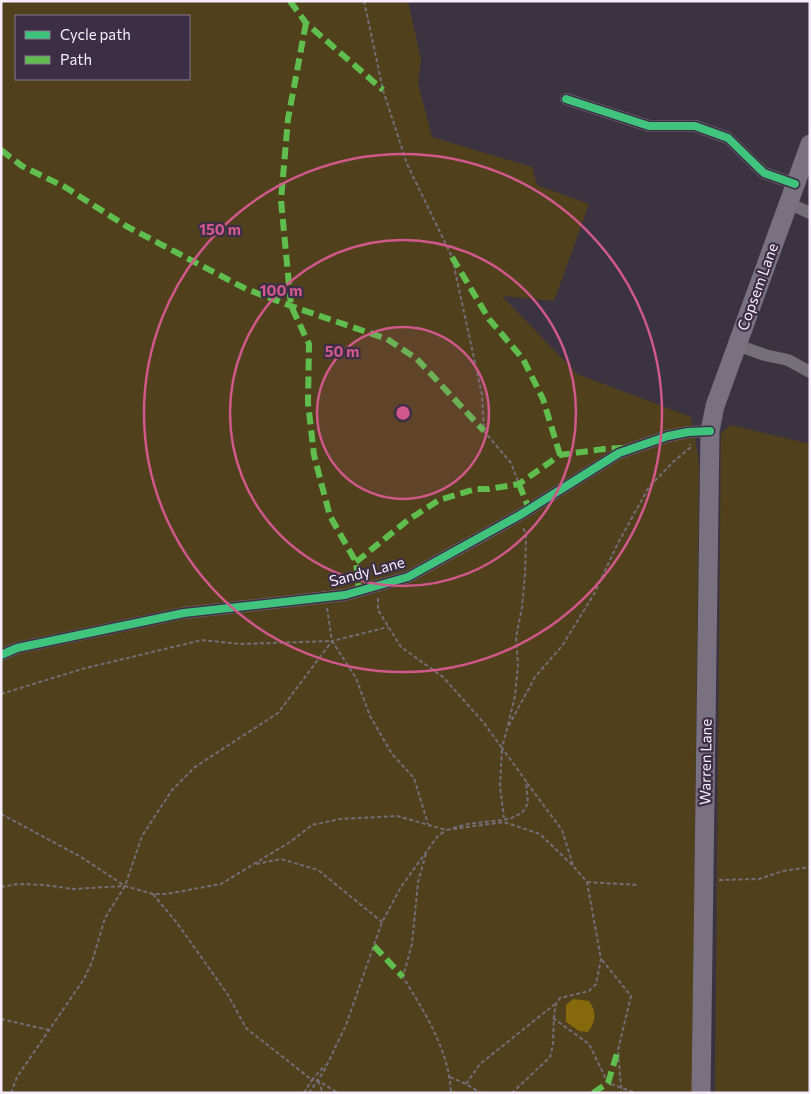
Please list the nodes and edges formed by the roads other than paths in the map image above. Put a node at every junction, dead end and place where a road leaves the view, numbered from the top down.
1 (566, 99) dead end
2 (810, 144) edge
3 (795, 184) junction
4 (788, 204) junction
5 (810, 213) edge
6 (737, 345) junction
7 (810, 372) edge
8 (710, 431) junction
9 (1, 655) edge
10 (701, 1093) edge

1 - 3 street
2 - 3 main road, Copsem Lane
3 - 4 main road, Copsem Lane
4 - 5 street
4 - 6 main road, Copsem Lane
6 - 7 street
6 - 8 main road, Copsem Lane
8 - 9 street, Sandy Lane
8 - 10 main road, Warren Lane

